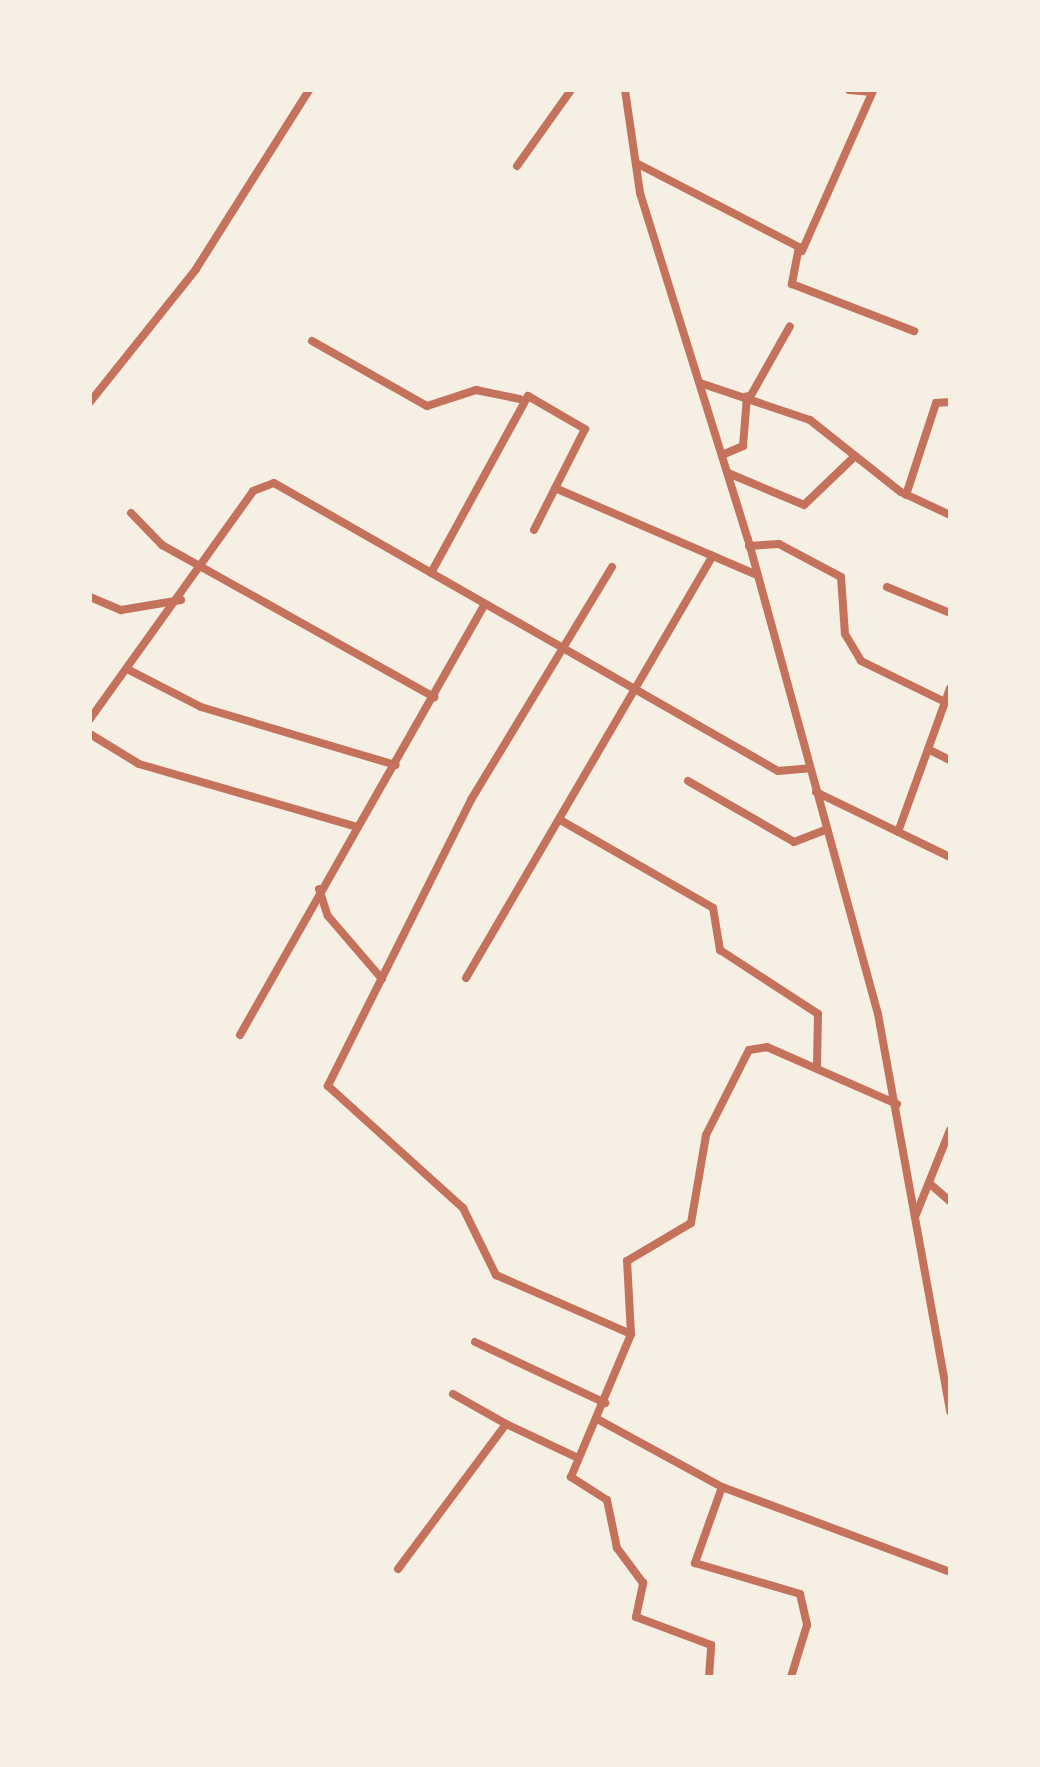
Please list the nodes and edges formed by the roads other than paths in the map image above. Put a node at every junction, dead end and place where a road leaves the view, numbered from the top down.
1 (308, 90) edge
2 (571, 90) edge
3 (625, 90) edge
4 (849, 90) edge
5 (873, 90) edge
6 (638, 164) junction
7 (516, 166) dead end
8 (802, 251) junction
9 (790, 326) dead end
10 (914, 331) dead end
11 (312, 340) dead end
12 (700, 384) junction
13 (749, 396) junction
14 (520, 400) junction
15 (90, 402) edge
16 (950, 402) edge
17 (722, 455) junction
18 (854, 458) junction
19 (728, 472) junction
20 (556, 488) junction
21 (906, 495) junction
22 (131, 513) dead end
23 (950, 515) edge
24 (534, 530) dead end
25 (750, 546) junction
26 (712, 556) junction
27 (204, 562) junction
28 (612, 567) dead end
29 (431, 573) junction
30 (757, 574) junction
31 (887, 586) dead end
32 (90, 598) edge
33 (180, 600) junction
34 (484, 605) junction
35 (950, 613) edge
36 (563, 648) junction
37 (129, 670) junction
38 (950, 688) edge
39 (638, 690) junction
40 (434, 698) junction
41 (945, 702) junction
42 (90, 719) edge
43 (90, 734) edge
44 (928, 749) junction
45 (950, 760) edge
46 (396, 765) junction
47 (810, 768) junction
48 (688, 781) dead end
49 (816, 792) junction
50 (562, 821) junction
51 (354, 826) junction
52 (826, 830) junction
53 (898, 832) junction
54 (950, 858) edge
55 (320, 889) junction
56 (466, 978) dead end
57 (382, 980) junction
58 (240, 1035) dead end
59 (817, 1066) junction
60 (897, 1104) junction
61 (950, 1130) edge
62 (930, 1183) junction
63 (950, 1201) edge
64 (915, 1218) junction
65 (630, 1334) junction
66 (475, 1342) dead end
67 (453, 1394) dead end
68 (605, 1403) junction
69 (950, 1412) edge
70 (599, 1420) junction
71 (506, 1424) junction
72 (578, 1458) junction
73 (722, 1487) junction
74 (398, 1569) dead end
75 (950, 1572) edge
76 (709, 1677) edge
77 (791, 1677) edge

1 - 15 street
2 - 7 street
3 - 6 street
4 - 5 street
5 - 8 street
6 - 8 street
6 - 12 street
8 - 10 street
9 - 13 street
11 - 14 street
12 - 13 street
12 - 17 street
13 - 17 street
13 - 18 street
14 - 20 street
14 - 29 street
16 - 21 street
17 - 19 street
18 - 19 street
18 - 21 street
19 - 25 street
20 - 24 street
20 - 26 street
21 - 23 street
22 - 27 street
25 - 30 street
25 - 41 street
26 - 30 street
26 - 39 street
27 - 29 street
27 - 33 street
27 - 40 street
28 - 36 street
29 - 34 street
30 - 47 street
31 - 35 street
32 - 33 street
33 - 37 street
34 - 36 street
34 - 40 street
36 - 39 street
36 - 57 street
37 - 42 street
37 - 46 street
38 - 41 street
39 - 47 street
39 - 50 street
40 - 46 street
41 - 44 street
43 - 51 street
44 - 45 street
44 - 53 street
46 - 51 street
47 - 49 street
48 - 52 street
49 - 52 street
49 - 53 street
50 - 56 street
50 - 59 street
51 - 55 street
52 - 60 street
53 - 54 street
55 - 57 street
55 - 58 street
57 - 65 street
59 - 60 street
59 - 65 street
60 - 64 street
61 - 62 street
62 - 63 street
62 - 64 street
64 - 69 street
65 - 68 street
66 - 68 street
67 - 71 street
68 - 70 street
70 - 72 street
70 - 73 street
71 - 72 street
71 - 74 street
72 - 76 street
73 - 75 street
73 - 77 street

